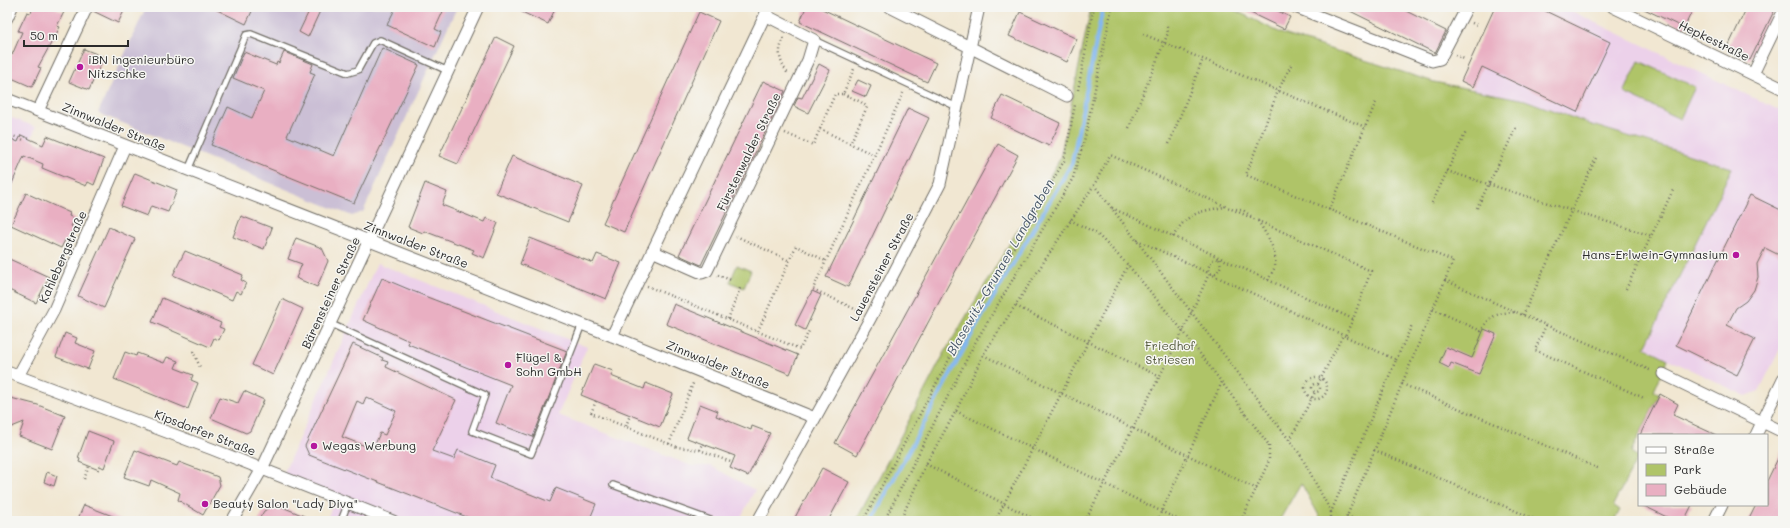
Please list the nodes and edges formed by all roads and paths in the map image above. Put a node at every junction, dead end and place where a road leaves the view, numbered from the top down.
1 (12, 7) edge
2 (87, 7) edge
3 (478, 7) edge
4 (890, 7) edge
5 (979, 7) edge
6 (1094, 7) edge
7 (1112, 7) edge
8 (1295, 7) edge
9 (1467, 7) edge
10 (1613, 7) edge
11 (767, 11) edge
12 (1783, 12) edge
13 (7, 18) edge
14 (1167, 26) dead end
15 (789, 27) junction
16 (1143, 34) dead end
17 (814, 40) junction
18 (1164, 43) junction
19 (971, 48) junction
20 (1203, 59) junction
21 (858, 60) junction
22 (1291, 65) dead end
23 (449, 71) junction
24 (1753, 74) junction
25 (907, 84) junction
26 (796, 86) junction
27 (1783, 89) edge
28 (1278, 91) junction
29 (1078, 92) dead end
30 (843, 94) junction
31 (7, 98) edge
32 (1072, 98) joint
33 (1376, 102) dead end
34 (957, 107) junction
35 (38, 111) junction
36 (1517, 126) dead end
37 (1366, 127) junction
38 (1129, 128) dead end
39 (775, 129) junction
40 (820, 129) junction
41 (1466, 132) dead end
42 (7, 134) edge
43 (24, 140) dead end
44 (850, 144) junction
45 (1169, 144) dead end
46 (125, 146) junction
47 (874, 155) junction
48 (1596, 158) dead end
49 (188, 170) junction
50 (1447, 171) junction
51 (1488, 184) junction
52 (1094, 185) junction
53 (1674, 188) dead end
54 (1432, 203) dead end
55 (1226, 207) junction
56 (1112, 208) junction
57 (1477, 208) dead end
58 (1329, 210) junction
59 (1572, 210) junction
60 (1070, 220) junction
61 (1257, 220) junction
62 (726, 231) junction
63 (1652, 236) junction
64 (1173, 237) junction
65 (370, 240) junction
66 (1136, 240) junction
67 (652, 251) junction
68 (1219, 258) junction
69 (790, 261) junction
70 (826, 261) junction
71 (1128, 265) junction
72 (1209, 274) junction
73 (1268, 280) junction
74 (1445, 280) junction
75 (638, 282) junction
76 (741, 286) dead end
77 (1626, 289) dead end
78 (1016, 306) junction
79 (1433, 309) junction
80 (1191, 312) junction
81 (1516, 312) junction
82 (1523, 315) junction
83 (871, 317) junction
84 (728, 319) junction
85 (1353, 319) junction
86 (331, 324) junction
87 (582, 324) junction
88 (1546, 325) junction
89 (1412, 326) dead end
90 (812, 330) dead end
91 (1183, 331) junction
92 (758, 332) junction
93 (612, 336) junction
94 (1344, 336) junction
95 (1088, 341) junction
96 (193, 351) dead end
97 (983, 355) junction
98 (1396, 360) junction
99 (200, 367) dead end
100 (7, 372) edge
101 (1663, 374) joint
102 (18, 376) junction
103 (1158, 376) junction
104 (1322, 378) junction
105 (1783, 379) edge
106 (1222, 382) junction
107 (1306, 383) junction
108 (1318, 384) junction
109 (1402, 384) junction
110 (1313, 386) junction
111 (1320, 390) junction
112 (1315, 392) junction
113 (1061, 393) junction
114 (1326, 393) junction
115 (688, 395) dead end
116 (1312, 398) junction
117 (1644, 398) dead end
118 (596, 401) dead end
119 (956, 411) junction
120 (630, 415) dead end
121 (815, 418) junction
122 (1762, 422) junction
123 (626, 426) junction
124 (1132, 428) junction
125 (1783, 432) edge
126 (1756, 434) edge
127 (1290, 440) junction
128 (669, 444) junction
129 (703, 444) dead end
130 (1032, 448) junction
131 (700, 450) junction
132 (1374, 450) junction
133 (1188, 455) junction
134 (733, 463) dead end
135 (926, 464) junction
136 (89, 466) dead end
137 (262, 469) junction
138 (1600, 469) dead end
139 (84, 478) dead end
140 (1103, 483) junction
141 (613, 484) dead end
142 (1257, 489) junction
143 (348, 504) junction
144 (1003, 504) junction
145 (1722, 506) edge
146 (1161, 511) junction
147 (1331, 512) junction
148 (1347, 516) junction
149 (232, 521) edge
150 (341, 521) edge
151 (393, 521) edge
152 (713, 521) edge
153 (758, 521) edge
154 (863, 521) edge
155 (884, 521) edge
156 (900, 521) edge
157 (995, 521) edge
158 (1038, 521) edge
159 (1085, 521) edge
160 (1157, 521) edge
161 (1181, 521) edge
162 (1241, 521) edge
163 (1331, 521) edge
164 (1345, 521) edge
165 (1358, 521) edge
166 (1539, 521) edge
167 (1714, 521) edge

1 - 13 street
2 - 35 street
3 - 23 street, Bärensteiner Straße
4 - 19 street
5 - 19 street, Lauensteiner Straße
6 - 29 path
7 - 155 path
8 - 9 street
10 - 24 street, Hepkestraße
11 - 15 street
11 - 67 street
12 - 24 street
14 - 18 path
15 - 17 street
15 - 26 path
16 - 18 path
17 - 21 lane
17 - 26 street, Fürstenwalder Straße
18 - 20 path
18 - 38 path
19 - 32 street
19 - 34 street, Lauensteiner Straße
20 - 28 path
20 - 45 path
21 - 25 lane
21 - 30 path
22 - 28 path
23 - 49 lane
23 - 65 street, Bärensteiner Straße
24 - 27 street, Hepkestraße
25 - 34 lane
25 - 47 path
26 - 39 street, Fürstenwalder Straße
28 - 37 path
28 - 58 path
30 - 40 path
30 - 44 path
31 - 35 street, Zinnwalder Straße
32 - 154 path
33 - 37 path
34 - 83 street, Lauensteiner Straße
35 - 46 street, Zinnwalder Straße
36 - 51 path
37 - 58 path
39 - 40 path
39 - 62 street, Fürstenwalder Straße
40 - 44 path
41 - 50 path
42 - 43 path
44 - 47 path
46 - 49 street, Zinnwalder Straße
46 - 102 street, Kahlebergstraße
47 - 70 path
48 - 59 path
49 - 65 street, Zinnwalder Straße
50 - 51 path
50 - 54 path
51 - 57 path
51 - 59 path
52 - 55 path
52 - 56 path
52 - 60 path
53 - 63 path
55 - 61 path
55 - 64 path
56 - 64 path
56 - 66 path
58 - 74 path
59 - 63 path
59 - 82 path
60 - 71 path
60 - 78 path
61 - 73 path
61 - 85 path
62 - 67 street, Fürstenwalder Straße
62 - 69 path
63 - 77 path
64 - 68 path
65 - 86 street, Bärensteiner Straße
65 - 87 street, Zinnwalder Straße
66 - 72 path
66 - 80 path
67 - 75 street
68 - 72 path
68 - 72 path
68 - 73 path
69 - 70 path
69 - 92 path
70 - 83 path
71 - 91 path
71 - 95 path
72 - 80 path
72 - 94 path
73 - 85 path
74 - 79 path
74 - 81 path
75 - 84 path
75 - 93 street
76 - 84 path
78 - 95 path
78 - 97 path
79 - 81 path
79 - 109 path
80 - 91 path
80 - 127 path
81 - 82 path
82 - 88 path
83 - 121 street, Lauensteiner Straße
84 - 92 path
85 - 94 path
86 - 87 lane
86 - 137 street, Bärensteiner Straße
87 - 93 street, Zinnwalder Straße
88 - 101 path
88 - 117 path
89 - 98 path
90 - 92 path
91 - 103 path
91 - 106 path
93 - 121 street, Zinnwalder Straße
94 - 98 path
94 - 104 path
95 - 103 path
95 - 113 path
96 - 99 path
97 - 113 path
97 - 119 path
98 - 147 path
100 - 102 street, Kipsdorfer Straße
101 - 122 street
102 - 137 street, Kipsdorfer Straße
103 - 124 path
104 - 107 path
104 - 108 path
104 - 114 path
105 - 122 street
106 - 133 path
106 - 142 path
107 - 110 path
107 - 116 path
108 - 110 path
108 - 111 path
109 - 132 path
109 - 138 path
110 - 112 path
111 - 112 path
111 - 114 path
112 - 116 path
113 - 124 path
113 - 130 path
114 - 116 path
115 - 128 path
116 - 127 path
118 - 123 path
119 - 130 path
119 - 135 path
120 - 123 path
121 - 153 street, Lauensteiner Straße
122 - 125 street
122 - 126 street
123 - 128 path
124 - 133 path
124 - 140 path
127 - 147 path
128 - 131 path
129 - 131 path
130 - 140 path
130 - 144 path
131 - 134 path
132 - 148 path
132 - 166 path
133 - 142 path
133 - 146 path
135 - 144 path
135 - 156 path
136 - 139 path
137 - 143 street, Kipsdorfer Straße
137 - 149 street, Bärensteiner Straße
140 - 146 path
140 - 159 path
141 - 152 lane
142 - 162 path
143 - 150 lane
143 - 151 street, Kipsdorfer Straße
144 - 157 path
144 - 158 path
145 - 167 street
146 - 160 path
146 - 161 path
147 - 163 path
148 - 164 path
148 - 165 path

